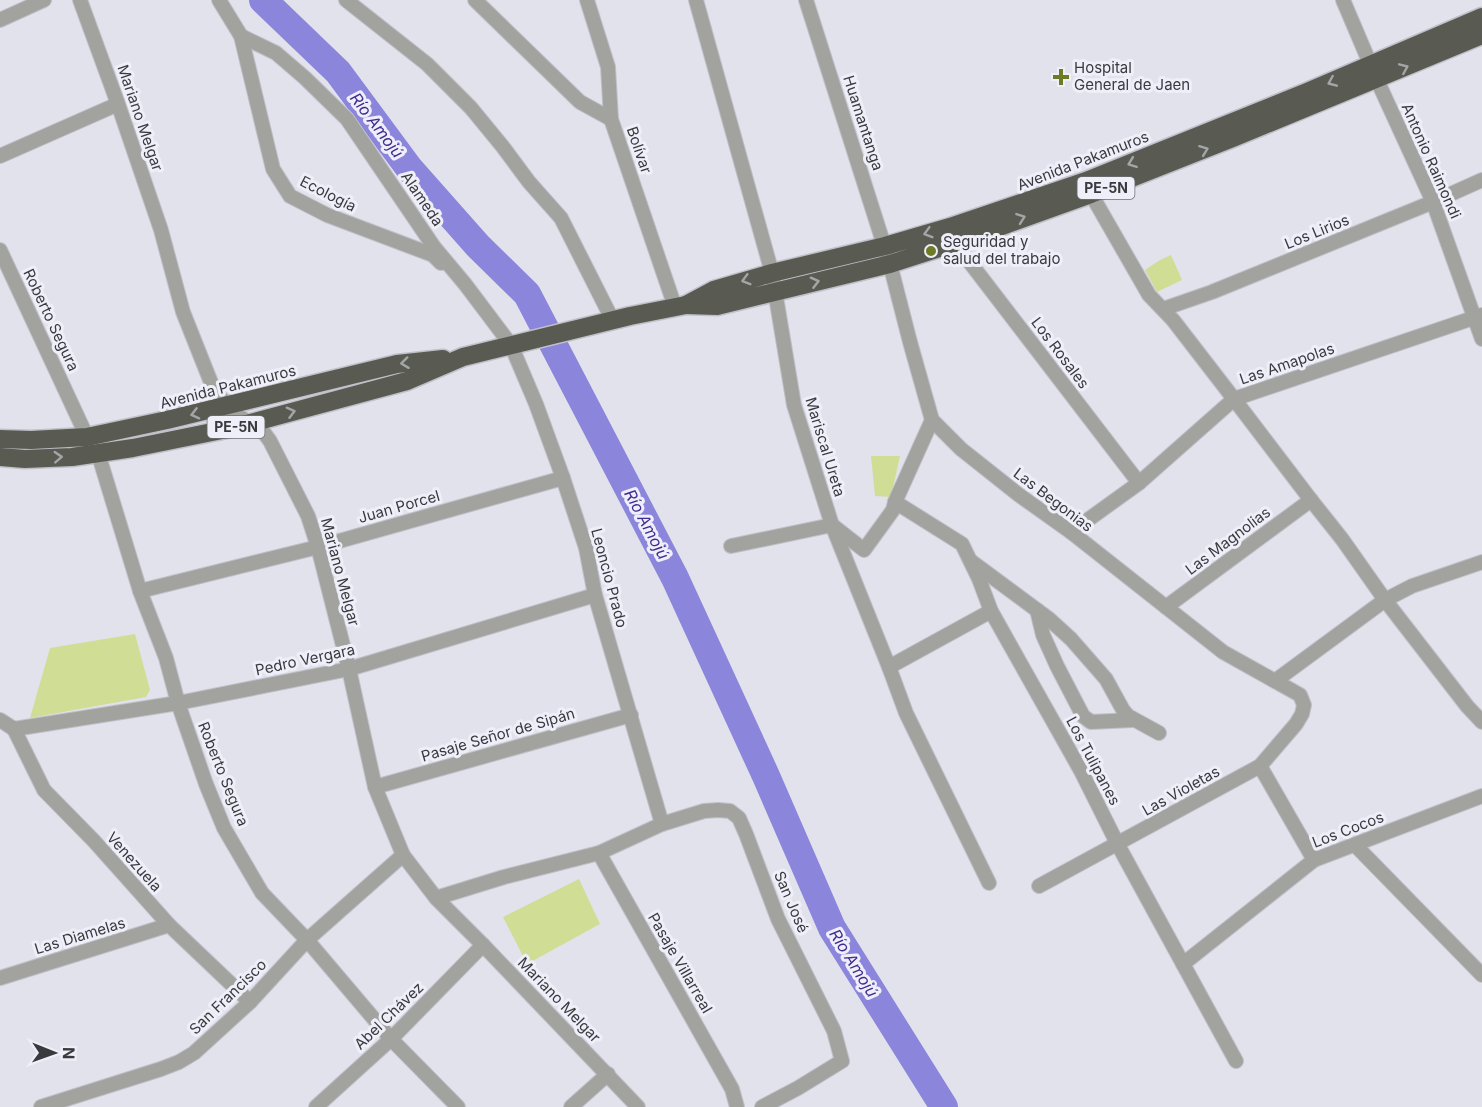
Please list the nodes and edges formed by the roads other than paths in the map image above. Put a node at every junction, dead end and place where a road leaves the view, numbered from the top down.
1 (44, 0) edge
2 (80, 0) edge
3 (219, 0) edge
4 (346, 0) edge
5 (475, 0) edge
6 (588, 0) edge
7 (696, 0) edge
8 (806, 0) edge
9 (1342, 0) edge
10 (1482, 17) edge
11 (0, 20) edge
12 (1482, 35) edge
13 (241, 36) junction
14 (1374, 72) junction
15 (118, 104) junction
16 (611, 119) junction
17 (0, 156) edge
18 (1482, 180) edge
19 (1091, 194) junction
20 (1433, 202) junction
21 (955, 243) junction
22 (0, 250) edge
23 (887, 255) junction
24 (772, 273) junction
25 (465, 284) junction
26 (775, 292) junction
27 (681, 306) junction
28 (1163, 309) junction
29 (1479, 316) edge
30 (605, 323) junction
31 (1482, 339) edge
32 (520, 343) junction
33 (463, 357) junction
34 (1234, 399) junction
35 (227, 406) junction
36 (932, 420) junction
37 (251, 423) junction
38 (87, 437) junction
39 (0, 439) edge
40 (98, 453) junction
41 (0, 457) edge
42 (563, 478) junction
43 (1139, 483) junction
44 (1311, 500) junction
45 (895, 502) junction
46 (832, 525) junction
47 (1071, 532) junction
48 (731, 546) dead end
49 (318, 547) junction
50 (970, 561) junction
51 (1482, 562) edge
52 (140, 591) junction
53 (595, 595) junction
54 (1385, 600) junction
55 (1166, 608) junction
56 (991, 610) junction
57 (1037, 610) junction
58 (889, 667) junction
59 (349, 669) junction
60 (1275, 681) junction
61 (1300, 695) joint
62 (1482, 701) edge
63 (178, 703) junction
64 (1467, 706) junction
65 (631, 715) junction
66 (0, 720) edge
67 (1133, 720) junction
68 (1482, 722) edge
69 (14, 729) junction
70 (1159, 733) dead end
71 (1260, 766) junction
72 (375, 787) junction
73 (1482, 796) edge
74 (662, 824) junction
75 (1118, 845) junction
76 (1355, 845) junction
77 (599, 853) junction
78 (403, 855) junction
79 (1314, 860) junction
80 (988, 883) dead end
81 (1039, 886) dead end
82 (436, 898) junction
83 (169, 925) junction
84 (306, 940) junction
85 (483, 945) junction
86 (1183, 964) junction
87 (1482, 975) edge
88 (0, 978) edge
89 (250, 1002) junction
90 (391, 1039) junction
91 (1236, 1061) dead end
92 (608, 1074) junction
93 (41, 1107) edge
94 (316, 1107) edge
95 (458, 1107) edge
96 (571, 1107) edge
97 (638, 1107) edge
98 (737, 1107) edge
99 (762, 1107) edge

1 - 11 street
2 - 15 street, Mariano Melgar
3 - 13 street
4 - 30 street
5 - 16 street
6 - 16 street, Bolívar
7 - 24 street, Mariscal Ureta
8 - 23 street, Huamantanga
9 - 14 street, Antonio Raimondi
10 - 14 highway, Avenida Pakamuros / PE-5N
14 -> 12 highway, Avenida Pakamuros / PE-5N
13 - 25 street, Alameda
13 - 25 street, Ecología
19 -> 14 highway, Avenida Pakamuros / PE-5N
14 - 20 street, Antonio Raimondi
14 -> 23 highway, Avenida Pakamuros / PE-5N
15 - 17 street
15 - 35 street, Mariano Melgar
16 - 27 street, Bolívar
18 - 20 street, Los Lirios
21 -> 19 highway, Avenida Pakamuros / PE-5N
19 - 28 street
20 - 28 street, Los Lirios
20 - 29 street, Antonio Raimondi
21 - 23 highway, Avenida Pakamuros / PE-5N
21 - 43 street, Los Rosales
22 - 38 street, Roberto Segura
23 - 24 highway, Avenida Pakamuros / PE-5N
26 -> 23 highway, Avenida Pakamuros / PE-5N
23 - 36 street, Las Begonias
24 - 26 street, Mariscal Ureta
24 -> 27 highway, Avenida Pakamuros / PE-5N
25 - 32 street, Alameda
26 - 27 highway, Avenida Pakamuros / PE-5N
26 - 46 street, Mariscal Ureta
27 - 30 highway, Avenida Pakamuros / PE-5N
28 - 34 street
29 - 31 street, Antonio Raimondi
29 - 34 street, Las Amapolas
30 - 32 highway, Avenida Pakamuros / PE-5N
32 - 33 highway, PE-5N
32 - 42 street, Leoncio Prado
33 -> 35 highway, Avenida Pakamuros / PE-5N
37 -> 33 highway, PE-5N
34 - 43 street, Las Amapolas
34 - 44 street
35 - 37 street, Mariano Melgar
35 -> 38 highway, Avenida Pakamuros / PE-5N
36 - 45 street
36 - 47 street, Las Begonias
37 - 40 highway, PE-5N
37 - 49 street, Mariano Melgar
38 - 39 highway, Avenida Pakamuros / PE-5N
41 -> 40 highway, PE-5N
40 - 52 street, Roberto Segura
42 - 49 street, Juan Porcel
42 - 53 street, Leoncio Prado
43 - 47 street, Las Amapolas
44 - 54 street
44 - 55 street, Las Magnolias
45 - 46 street
45 - 50 street, Los Tulipanes
46 - 48 street
46 - 58 street, Mariscal Ureta
47 - 55 street, Las Begonias
49 - 52 street, Juan Porcel
49 - 59 street, Mariano Melgar
50 - 56 street, Los Tulipanes
50 - 57 street
51 - 54 street
52 - 63 street, Roberto Segura
53 - 59 street, Pedro Vergara
53 - 65 street, Leoncio Prado
54 - 60 street
54 - 64 street
55 - 60 street, Las Begonias
56 - 58 street
56 - 75 street, Los Tulipanes
57 - 67 street
57 - 67 street
58 - 80 street, Mariscal Ureta
59 - 63 street, Pedro Vergara
59 - 72 street, Mariano Melgar
60 - 61 street, Las Begonias
61 - 71 street, Las Violetas
62 - 64 street
63 - 69 street, Pedro Vergara
63 - 84 street, Roberto Segura
64 - 68 street
65 - 72 street, Pasaje Señor de Sipán
65 - 74 street, Leoncio Prado
66 - 69 street
67 - 70 street
69 - 83 street, Venezuela
71 - 75 street, Las Violetas
71 - 79 street
72 - 78 street, Mariano Melgar
73 - 76 street, Los Cocos
74 - 77 street
74 - 99 street, San José
75 - 81 street, Las Violetas
75 - 86 street, Los Tulipanes
76 - 79 street, Los Cocos
76 - 87 street
77 - 82 street
77 - 98 street, Pasaje Villarreal
78 - 82 street, Mariano Melgar
78 - 84 street, San Francisco
79 - 86 street, Los Cocos
82 - 85 street, Mariano Melgar
83 - 88 street, Las Diamelas
83 - 89 street, Venezuela
84 - 89 street, San Francisco
84 - 90 street, Roberto Segura
85 - 90 street, Abel Chávez
85 - 92 street, Mariano Melgar
86 - 91 street, Los Tulipanes
89 - 93 street, San Francisco
90 - 94 street, Abel Chávez
90 - 95 street, Roberto Segura
92 - 96 street
92 - 97 street, Mariano Melgar

